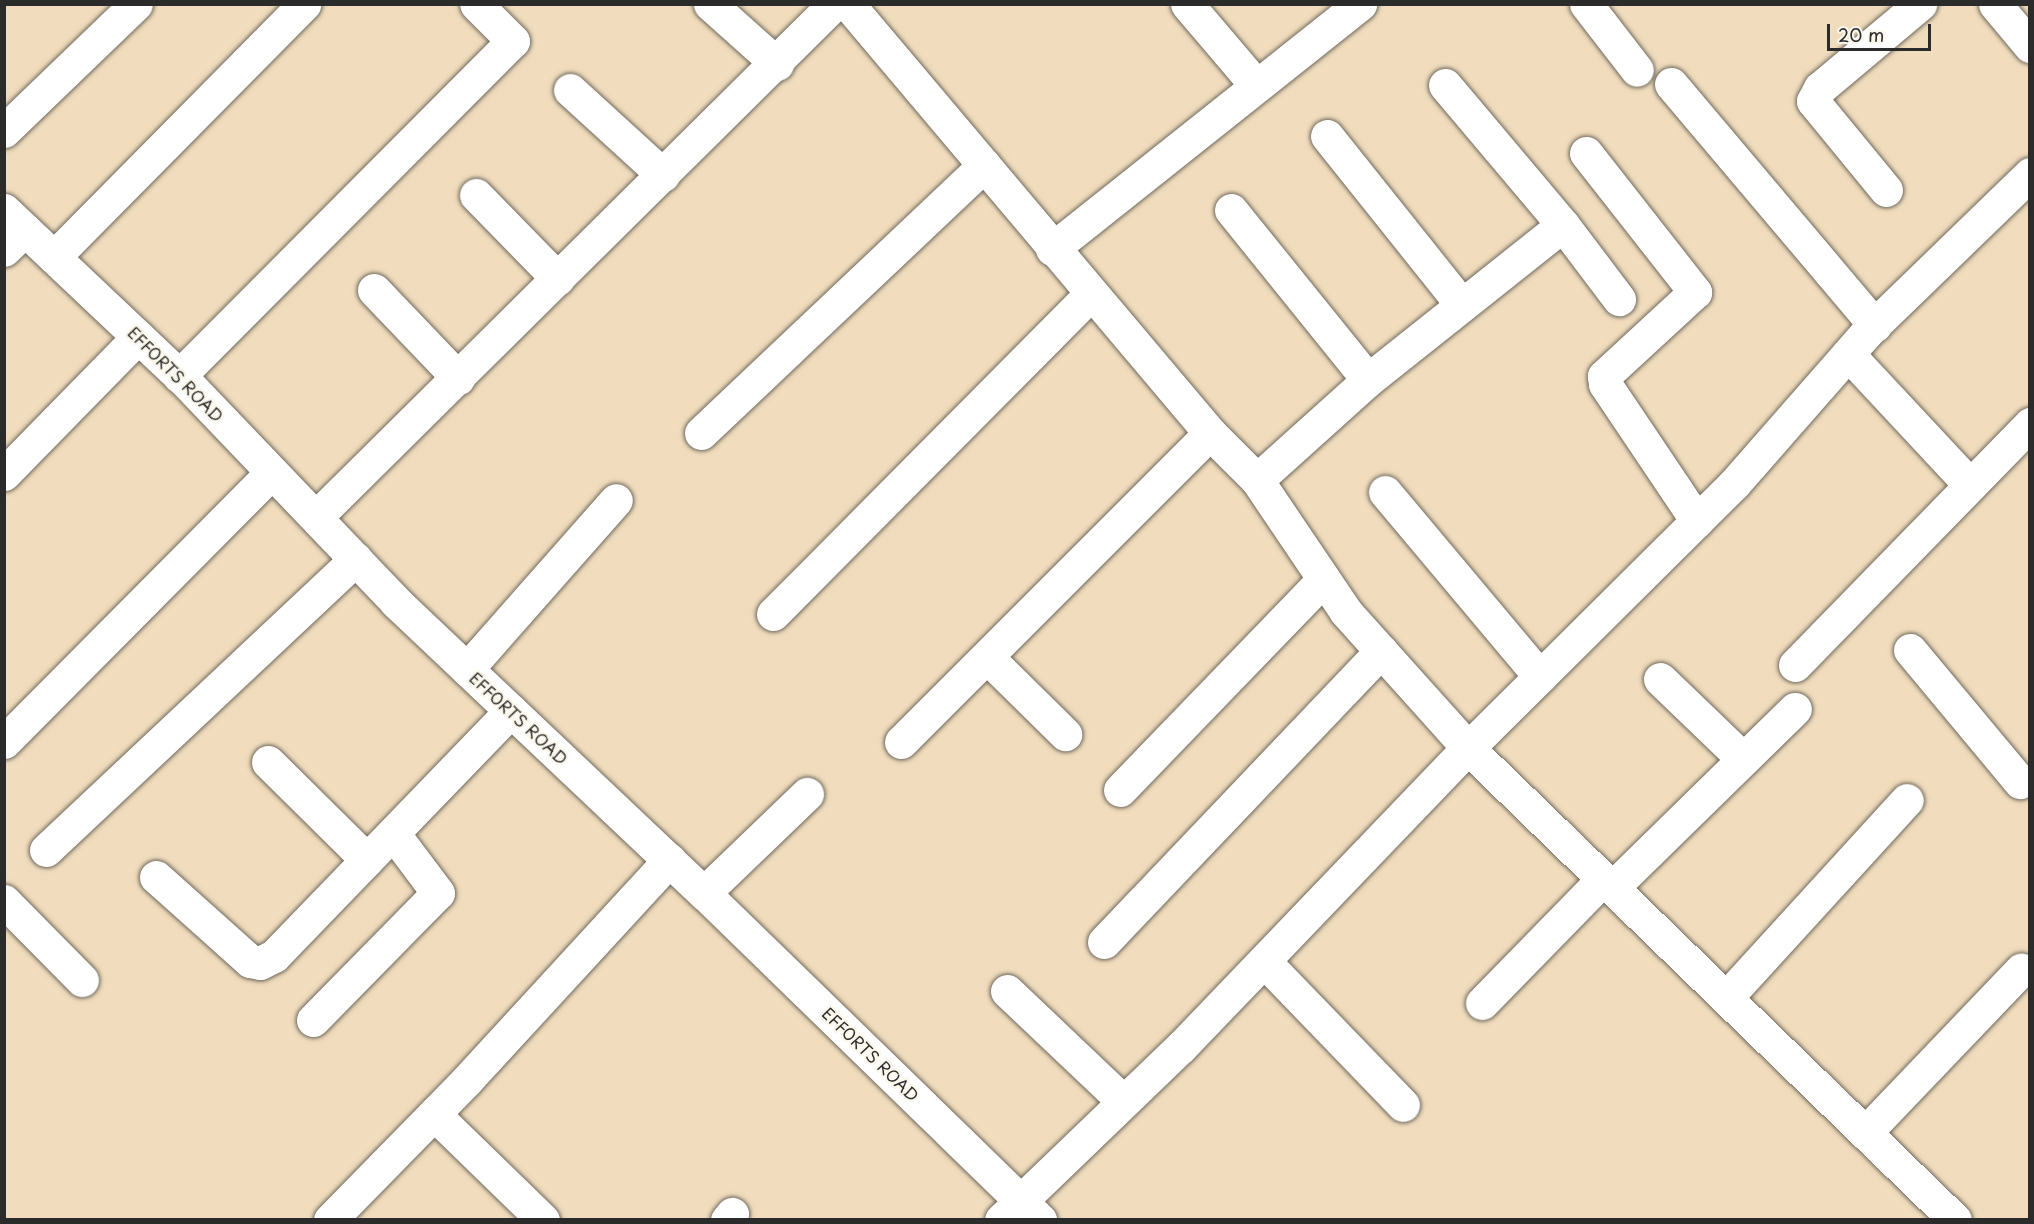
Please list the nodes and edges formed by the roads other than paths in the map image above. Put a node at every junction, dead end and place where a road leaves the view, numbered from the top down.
1 (136, 4) edge
2 (304, 4) edge
3 (476, 4) edge
4 (710, 4) edge
5 (834, 4) edge
6 (848, 4) edge
7 (1187, 4) edge
8 (1360, 4) edge
9 (1586, 4) edge
10 (1920, 4) edge
11 (1995, 5) edge
12 (2030, 46) edge
13 (777, 64) junction
14 (1637, 70) dead end
15 (1256, 84) junction
16 (1671, 84) dead end
17 (1445, 85) dead end
18 (570, 90) dead end
19 (4, 131) edge
20 (1327, 136) dead end
21 (1586, 153) dead end
22 (984, 165) junction
23 (2030, 174) edge
24 (663, 175) junction
25 (1886, 190) dead end
26 (476, 195) dead end
27 (1231, 210) dead end
28 (1563, 225) junction
29 (11, 230) edge
30 (1052, 249) junction
31 (54, 257) junction
32 (558, 279) junction
33 (374, 290) dead end
34 (1091, 294) junction
35 (1619, 299) dead end
36 (1462, 305) junction
37 (1875, 325) junction
38 (138, 337) junction
39 (1848, 354) junction
40 (179, 376) junction
41 (458, 378) junction
42 (1368, 380) junction
43 (2030, 424) edge
44 (702, 433) dead end
45 (1210, 433) junction
46 (272, 472) junction
47 (4, 474) edge
48 (1257, 480) junction
49 (1970, 485) junction
50 (1385, 492) dead end
51 (616, 500) dead end
52 (316, 517) junction
53 (1697, 521) junction
54 (356, 559) junction
55 (1324, 579) junction
56 (773, 614) dead end
57 (1910, 650) dead end
58 (1382, 651) junction
59 (987, 657) junction
60 (1795, 665) dead end
61 (467, 669) junction
62 (1540, 677) junction
63 (1660, 679) dead end
64 (1795, 709) dead end
65 (511, 711) junction
66 (9, 729) edge
67 (1065, 734) dead end
68 (901, 742) dead end
69 (1468, 748) junction
70 (1743, 759) junction
71 (268, 762) dead end
72 (2026, 782) edge
73 (1120, 790) dead end
74 (807, 794) dead end
75 (1906, 800) dead end
76 (393, 833) junction
77 (46, 850) dead end
78 (367, 860) junction
79 (669, 860) junction
80 (156, 877) dead end
81 (1608, 883) junction
82 (704, 893) junction
83 (4, 901) edge
84 (1104, 942) dead end
85 (1264, 962) junction
86 (2021, 970) dead end
87 (82, 980) dead end
88 (1007, 991) dead end
89 (1726, 998) junction
90 (1482, 1003) dead end
91 (313, 1020) dead end
92 (1123, 1101) junction
93 (1403, 1105) dead end
94 (434, 1114) junction
95 (1865, 1133) junction
96 (1021, 1212) edge
97 (1938, 1214) edge
98 (330, 1220) edge
99 (543, 1220) edge

1 - 19 street
2 - 31 street
3 - 40 street
4 - 13 street
5 - 13 street
6 - 22 street
7 - 15 street
8 - 15 street
9 - 14 street
10 - 25 street
11 - 12 street
13 - 24 street
15 - 30 street
16 - 37 street
17 - 28 street
18 - 24 street
20 - 36 street
21 - 53 street
22 - 30 street
22 - 44 street
23 - 37 street
24 - 32 street
26 - 32 street
27 - 42 street
28 - 35 street
28 - 36 street
29 - 31 street, EFFORTS ROAD
30 - 34 street
31 - 38 street, EFFORTS ROAD
32 - 41 street
33 - 41 street
34 - 45 street
34 - 56 street
36 - 42 street
37 - 39 street
38 - 40 street, EFFORTS ROAD
38 - 47 street
39 - 49 street
39 - 53 street
40 - 46 street, EFFORTS ROAD
41 - 52 street
42 - 48 street
43 - 49 street
45 - 48 street
45 - 59 street
46 - 52 street, EFFORTS ROAD
46 - 66 street
48 - 55 street
49 - 60 street
50 - 62 street
51 - 61 street
52 - 54 street, EFFORTS ROAD
53 - 62 street
54 - 61 street, EFFORTS ROAD
54 - 77 street
55 - 58 street
55 - 73 street
57 - 72 street
58 - 69 street
58 - 84 street
59 - 67 street
59 - 68 street
61 - 65 street, EFFORTS ROAD
62 - 69 street
63 - 70 street
64 - 70 street
65 - 76 street
65 - 79 street, EFFORTS ROAD
69 - 81 street
69 - 85 street
70 - 81 street
71 - 78 street
74 - 82 street
75 - 89 street
76 - 78 street
76 - 91 street
78 - 80 street
79 - 82 street, EFFORTS ROAD
79 - 94 street
81 - 89 street
81 - 90 street
82 - 96 street, EFFORTS ROAD
83 - 87 street
85 - 92 street
85 - 93 street
86 - 95 street
88 - 92 street
89 - 95 street
92 - 96 street
94 - 98 street
94 - 99 street
95 - 97 street

